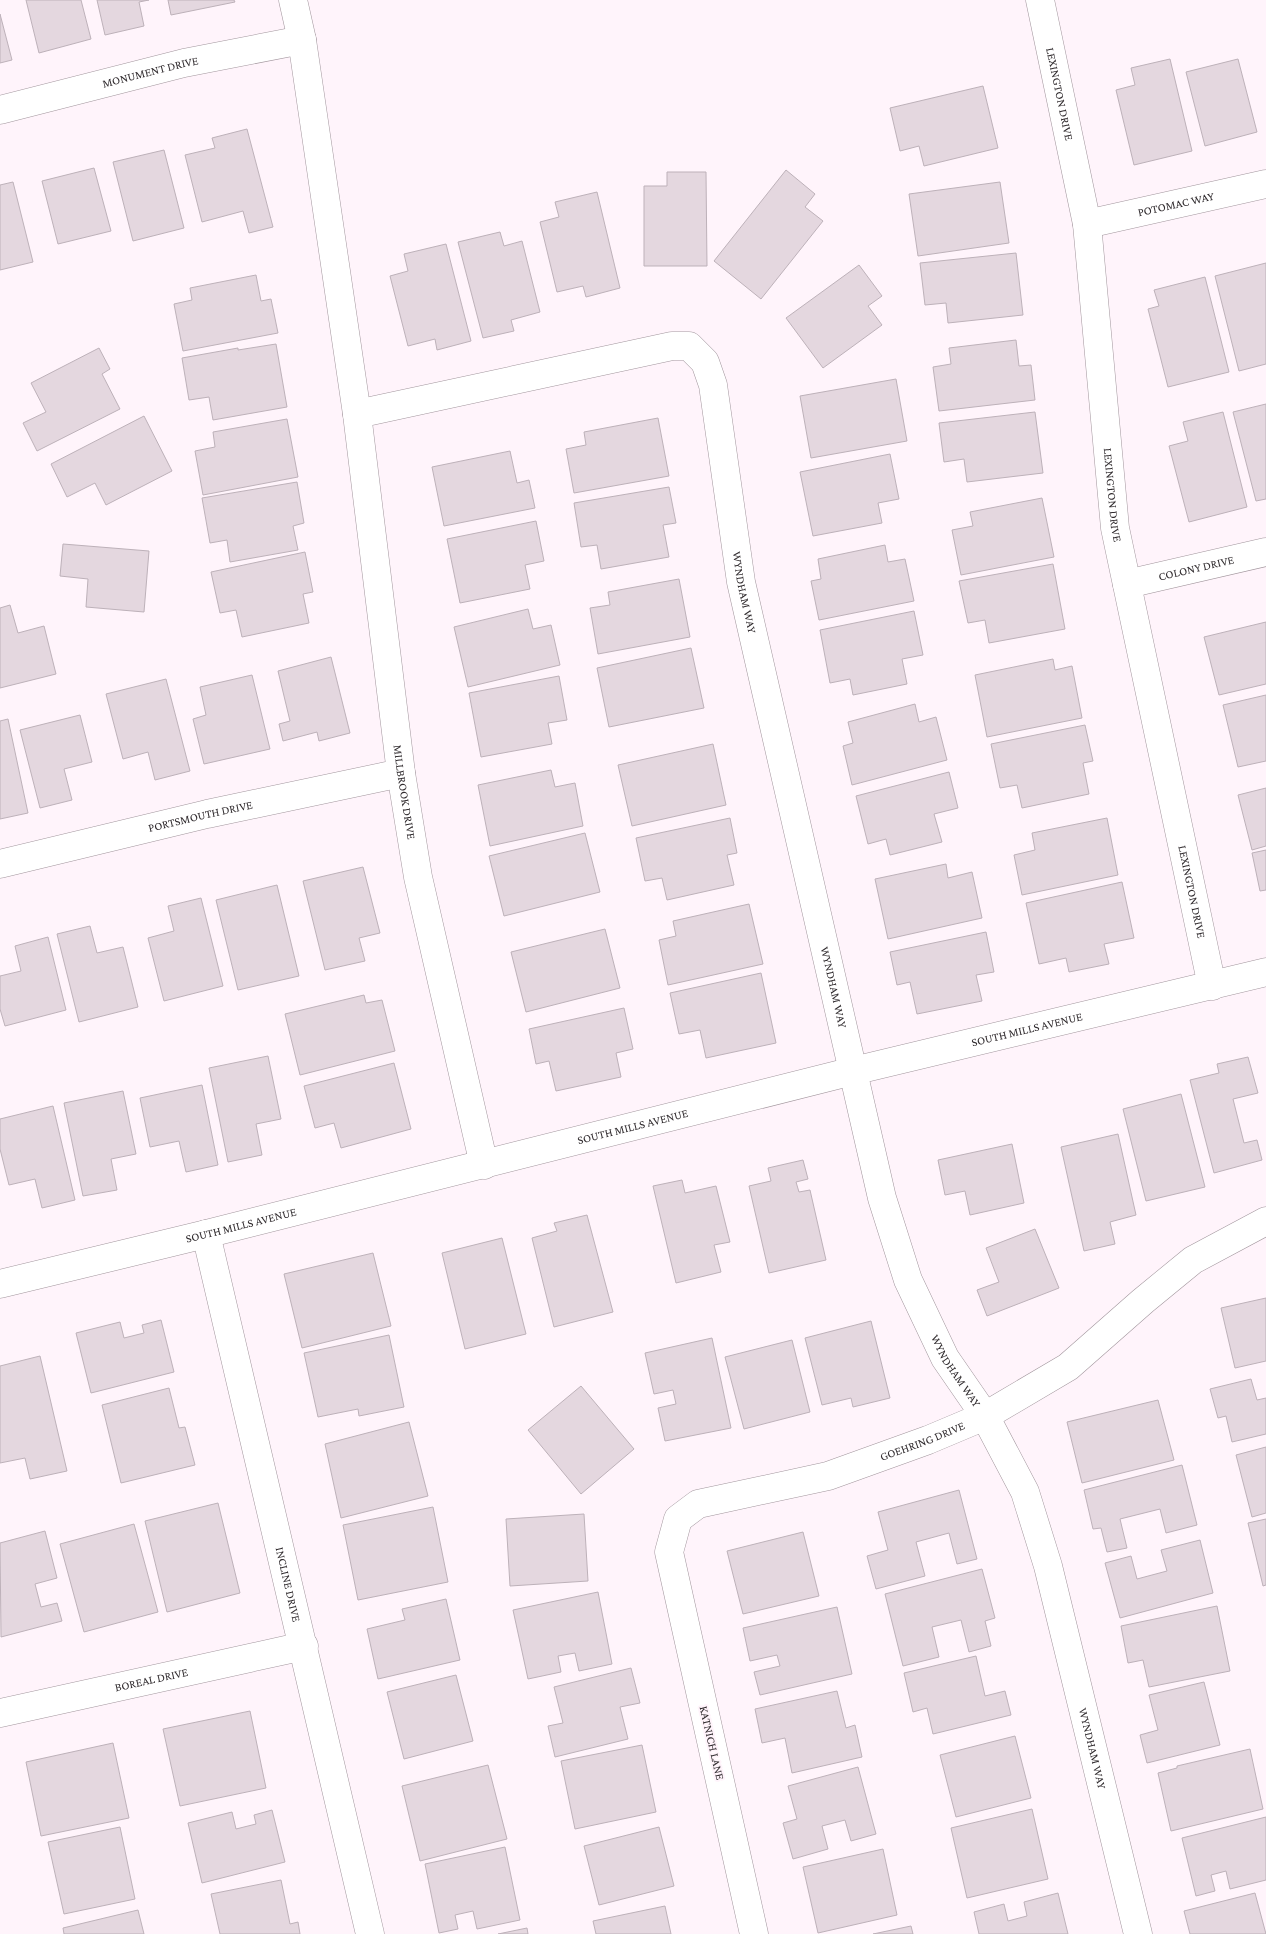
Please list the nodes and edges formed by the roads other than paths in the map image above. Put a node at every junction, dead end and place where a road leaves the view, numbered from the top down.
1 (293, 0) edge
2 (1040, 0) edge
3 (302, 40) junction
4 (0, 110) edge
5 (1266, 184) edge
6 (1087, 224) junction
7 (357, 414) junction
8 (1266, 552) edge
9 (1127, 584) junction
10 (401, 773) junction
11 (0, 864) edge
12 (1266, 972) edge
13 (1212, 986) junction
14 (853, 1071) junction
15 (484, 1165) junction
16 (1266, 1222) edge
17 (206, 1234) junction
18 (0, 1284) edge
19 (985, 1416) junction
20 (669, 1552) joint
21 (304, 1646) junction
22 (0, 1713) edge
23 (370, 1934) edge
24 (754, 1934) edge
25 (1138, 1934) edge

1 - 3 street, MILLBROOK DRIVE
2 - 6 street, LEXINGTON DRIVE
3 - 4 street, MONUMENT DRIVE
3 - 7 street, MILLBROOK DRIVE
5 - 6 street, POTOMAC WAY
6 - 9 street, LEXINGTON DRIVE
7 - 10 street, MILLBROOK DRIVE
7 - 14 street, WYNDHAM WAY
8 - 9 street, COLONY DRIVE
9 - 13 street, LEXINGTON DRIVE
10 - 11 street, PORTSMOUTH DRIVE
10 - 15 street, MILLBROOK DRIVE
12 - 13 street, SOUTH MILLS AVENUE
13 - 14 street, SOUTH MILLS AVENUE
14 - 15 street, SOUTH MILLS AVENUE
14 - 19 street, WYNDHAM WAY
15 - 17 street, SOUTH MILLS AVENUE
16 - 19 street, GOEHRING DRIVE
17 - 18 street, SOUTH MILLS AVENUE
17 - 21 street, INCLINE DRIVE
19 - 20 street, GOEHRING DRIVE
19 - 25 street, WYNDHAM WAY
20 - 24 street, KATNICH LANE
21 - 22 street, BOREAL DRIVE
21 - 23 street, INCLINE DRIVE

